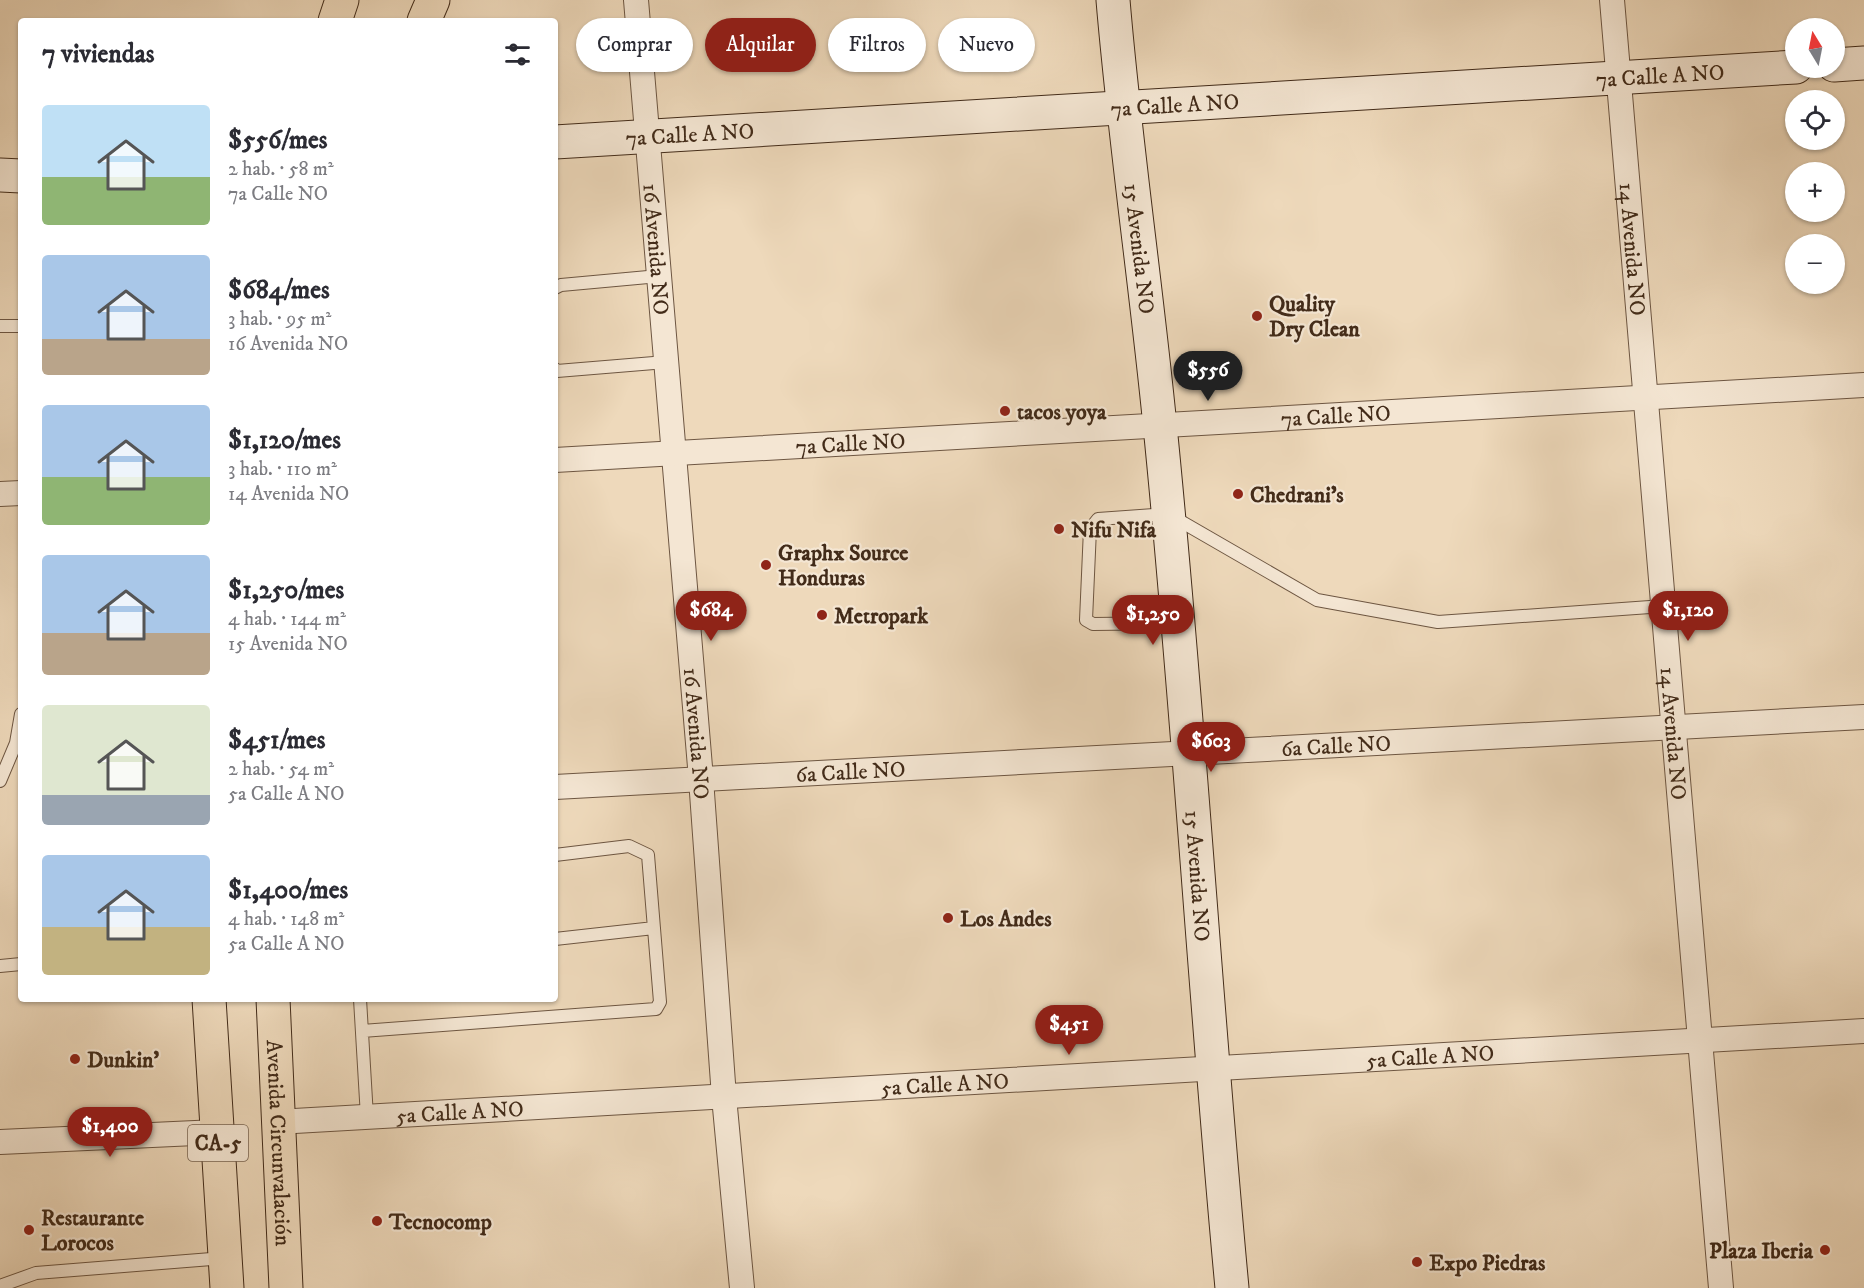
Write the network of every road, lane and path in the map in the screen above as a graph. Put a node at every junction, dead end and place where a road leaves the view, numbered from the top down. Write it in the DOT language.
graph roads {
  1 [pos="433,0"];
  2 [pos="636,0"];
  3 [pos="1113,0"];
  4 [pos="1612,0"];
  5 [pos="425,18"];
  6 [pos="1864,63"];
  7 [pos="1845,64"];
  8 [pos="1785,69"];
  9 [pos="1619,78"];
  10 [pos="1122,108"];
  11 [pos="647,136"];
  12 [pos="558,142"];
  13 [pos="659,276"];
  14 [pos="558,286"];
  15 [pos="0,326"];
  16 [pos="18,326"];
  17 [pos="666,362"];
  18 [pos="558,371"];
  19 [pos="1864,385"];
  20 [pos="1647,397"];
  21 [pos="1160,425"];
  22 [pos="674,453"];
  23 [pos="558,460"];
  24 [pos="18,493"];
  25 [pos="0,494"];
  26 [pos="1168,514"];
  27 [pos="1664,606"];
  28 [pos="1177,623"];
  29 [pos="1864,717"];
  30 [pos="1674,727"];
  31 [pos="18,731"];
  32 [pos="1188,753"];
  33 [pos="701,779"];
  34 [pos="0,781"];
  35 [pos="558,787"];
  36 [pos="558,855"];
  37 [pos="654,928"];
  38 [pos="558,939"];
  39 [pos="18,964"];
  40 [pos="0,966"];
  41 [pos="208,1002"];
  42 [pos="273,1002"];
  43 [pos="360,1002"];
  44 [pos="362,1031"];
  45 [pos="1864,1031"];
  46 [pos="1700,1041"];
  47 [pos="1211,1069"];
  48 [pos="724,1096"];
  49 [pos="367,1117"];
  50 [pos="277,1122"];
  51 [pos="217,1132"];
  52 [pos="0,1142"];
  53 [pos="226,1273"];
  54 [pos="0,1286"];
  55 [pos="286,1288"];
  56 [pos="742,1288"];
  57 [pos="1232,1288"];
  58 [pos="1721,1288"];
  1 -- 5 [label="highway"];
  2 -- 11 [label="street, 16 Avenida NO"];
  3 -- 10 [label="street, 15 Avenida NO"];
  4 -- 9 [label="street, 14 Avenida NO"];
  6 -- 7 [label="street"];
  8 -- 9 [label="street, 7a Calle A NO"];
  9 -- 10 [label="street, 7a Calle A NO"];
  9 -- 20 [label="street, 14 Avenida NO"];
  10 -- 11 [label="street, 7a Calle A NO"];
  10 -- 21 [label="street, 15 Avenida NO"];
  11 -- 12 [label="street, 7a Calle A NO"];
  11 -- 13 [label="street, 16 Avenida NO"];
  13 -- 14 [label="lane"];
  13 -- 17 [label="street, 16 Avenida NO"];
  15 -- 16 [label="lane"];
  17 -- 18 [label="lane"];
  17 -- 22 [label="street, 16 Avenida NO"];
  19 -- 20 [label="street, 7a Calle NO"];
  20 -- 21 [label="street, 7a Calle NO"];
  20 -- 27 [label="street, 14 Avenida NO"];
  21 -- 22 [label="street, 7a Calle NO"];
  21 -- 26 [label="street, 15 Avenida NO"];
  22 -- 23 [label="street, 7a Calle NO"];
  22 -- 33 [label="street, 16 Avenida NO"];
  24 -- 25 [label="street"];
  26 -- 27 [label="lane"];
  26 -- 28 [label="street, 15 Avenida NO"];
  26 -- 28 [label="lane"];
  27 -- 30 [label="street, 14 Avenida NO"];
  28 -- 32 [label="street, 15 Avenida NO"];
  29 -- 30 [label="street, 6a Calle NO"];
  30 -- 32 [label="street, 6a Calle NO"];
  30 -- 46 [label="street, 14 Avenida NO"];
  31 -- 34 [label="lane"];
  32 -- 33 [label="street, 6a Calle NO"];
  32 -- 47 [label="street, 15 Avenida NO"];
  33 -- 35 [label="street, 6a Calle NO"];
  33 -- 48 [label="street, 16 Avenida NO"];
  36 -- 37 [label="lane"];
  37 -- 38 [label="lane"];
  37 -- 44 [label="lane"];
  39 -- 40 [label="lane"];
  41 -- 51 [label="highway, CA-5"];
  42 -- 50 [label="highway, Avenida Circunvalación / CA-5"];
  43 -- 44 [label="lane"];
  44 -- 49 [label="lane"];
  45 -- 46 [label="street, 5a Calle A NO"];
  46 -- 47 [label="street, 5a Calle A NO"];
  46 -- 58 [label="street, 14 Avenida NO"];
  47 -- 48 [label="street, 5a Calle A NO"];
  47 -- 57 [label="street, 15 Avenida NO"];
  48 -- 49 [label="street, 5a Calle A NO"];
  48 -- 56 [label="street, 16 Avenida NO"];
  49 -- 50 [label="street, 5a Calle A NO"];
  50 -- 55 [label="highway, Avenida Circunvalación / CA-5"];
  51 -- 52 [label="street"];
  51 -- 53 [label="highway, CA-5"];
  53 -- 54 [label="lane"];
}
